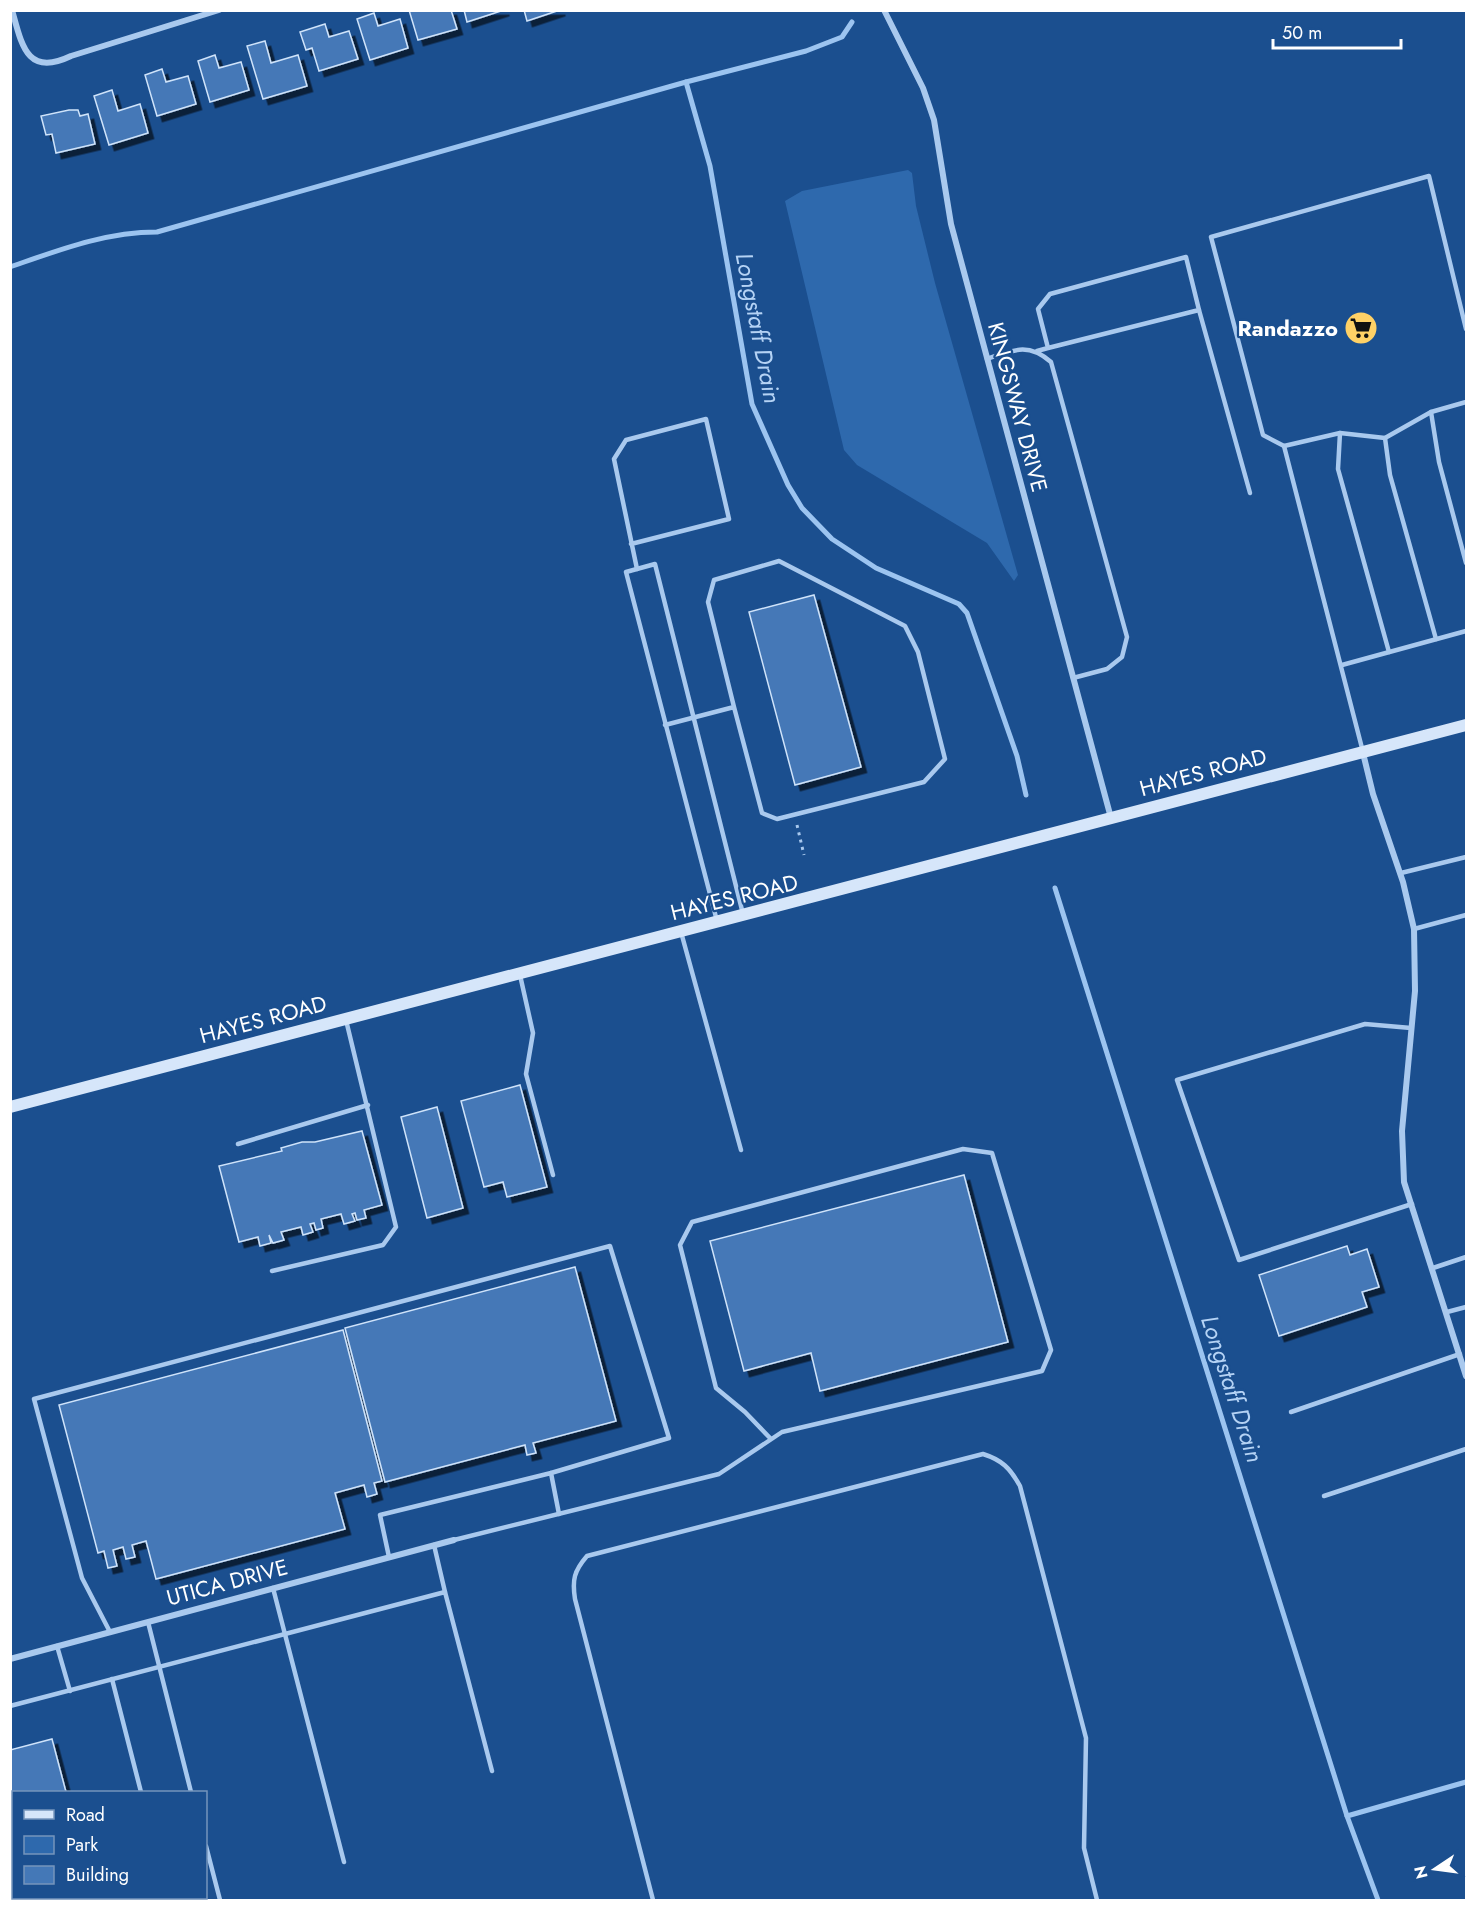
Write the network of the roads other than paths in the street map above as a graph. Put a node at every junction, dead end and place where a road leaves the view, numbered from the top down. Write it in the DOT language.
graph roads {
  1 [pos="12,10"];
  2 [pos="219,10"];
  3 [pos="884,10"];
  4 [pos="1199,310"];
  5 [pos="1467,329"];
  6 [pos="1048,348"];
  7 [pos="1037,351"];
  8 [pos="987,359"];
  9 [pos="1467,402"];
  10 [pos="1431,412"];
  11 [pos="1340,433"];
  12 [pos="1385,438"];
  13 [pos="1284,446"];
  14 [pos="1250,493"];
  15 [pos="631,544"];
  16 [pos="1467,563"];
  17 [pos="637,569"];
  18 [pos="1467,631"];
  19 [pos="1436,639"];
  20 [pos="1389,652"];
  21 [pos="1342,665"];
  22 [pos="1073,678"];
  23 [pos="734,706"];
  24 [pos="694,718"];
  25 [pos="1467,725"];
  26 [pos="665,726"];
  27 [pos="1363,752"];
  28 [pos="1111,818"];
  29 [pos="1467,856"];
  30 [pos="1401,873"];
  31 [pos="1467,915"];
  32 [pos="744,916"];
  33 [pos="718,922"];
  34 [pos="1414,929"];
  35 [pos="681,932"];
  36 [pos="520,975"];
  37 [pos="346,1019"];
  38 [pos="1411,1028"];
  39 [pos="368,1105"];
  40 [pos="10,1107"];
  41 [pos="238,1144"];
  42 [pos="741,1150"];
  43 [pos="553,1175"];
  44 [pos="1412,1204"];
  45 [pos="1467,1257"];
  46 [pos="1433,1268"];
  47 [pos="272,1271"];
  48 [pos="1467,1307"];
  49 [pos="1447,1312"];
  50 [pos="1460,1354"];
  51 [pos="1467,1376"];
  52 [pos="1291,1412"];
  53 [pos="771,1439"];
  54 [pos="1467,1449"];
  55 [pos="551,1473"];
  56 [pos="1324,1496"];
  57 [pos="559,1514"];
  58 [pos="454,1540"];
  59 [pos="434,1545"];
  60 [pos="389,1557"];
  61 [pos="273,1588"];
  62 [pos="445,1592"];
  63 [pos="147,1622"];
  64 [pos="110,1632"];
  65 [pos="284,1634"];
  66 [pos="57,1646"];
  67 [pos="10,1659"];
  68 [pos="159,1667"];
  69 [pos="112,1679"];
  70 [pos="70,1691"];
  71 [pos="10,1706"];
  72 [pos="492,1771"];
  73 [pos="141,1791"];
  74 [pos="191,1791"];
  75 [pos="207,1850"];
  76 [pos="344,1862"];
  77 [pos="220,1900"];
  78 [pos="652,1900"];
  79 [pos="1097,1900"];
  1 -- 2 [label="street"];
  3 -- 8 [label="street, KINGSWAY DRIVE"];
  4 -- 6 [label="lane"];
  4 -- 6 [label="lane"];
  4 -- 14 [label="lane"];
  5 -- 13 [label="lane"];
  6 -- 7 [label="lane"];
  7 -- 8 [label="lane"];
  7 -- 22 [label="lane"];
  8 -- 22 [label="street, KINGSWAY DRIVE"];
  9 -- 10 [label="lane"];
  10 -- 12 [label="lane"];
  10 -- 16 [label="lane"];
  11 -- 12 [label="lane"];
  11 -- 13 [label="lane"];
  11 -- 20 [label="lane"];
  12 -- 19 [label="lane"];
  13 -- 21 [label="lane"];
  15 -- 15 [label="lane"];
  15 -- 17 [label="lane"];
  17 -- 24 [label="lane"];
  17 -- 26 [label="lane"];
  18 -- 19 [label="lane"];
  19 -- 20 [label="lane"];
  20 -- 21 [label="lane"];
  21 -- 27 [label="lane"];
  22 -- 28 [label="street, KINGSWAY DRIVE"];
  23 -- 23 [label="lane"];
  23 -- 24 [label="lane"];
  24 -- 26 [label="lane"];
  24 -- 32 [label="lane"];
  25 -- 27 [label="main road, HAYES ROAD"];
  26 -- 33 [label="lane"];
  27 -- 28 [label="main road, HAYES ROAD"];
  27 -- 30 [label="street"];
  28 -- 32 [label="main road, HAYES ROAD"];
  29 -- 30 [label="lane"];
  30 -- 34 [label="street"];
  31 -- 34 [label="lane"];
  32 -- 33 [label="main road, HAYES ROAD"];
  33 -- 35 [label="main road, HAYES ROAD"];
  34 -- 38 [label="street"];
  35 -- 36 [label="main road, HAYES ROAD"];
  35 -- 42 [label="lane"];
  36 -- 37 [label="main road, HAYES ROAD"];
  36 -- 43 [label="lane"];
  37 -- 39 [label="lane"];
  37 -- 40 [label="main road, HAYES ROAD"];
  38 -- 44 [label="street"];
  38 -- 44 [label="lane"];
  39 -- 41 [label="lane"];
  39 -- 47 [label="lane"];
  44 -- 46 [label="street"];
  45 -- 46 [label="lane"];
  46 -- 49 [label="street"];
  48 -- 49 [label="lane"];
  49 -- 50 [label="street"];
  50 -- 51 [label="street"];
  50 -- 52 [label="lane"];
  53 -- 53 [label="lane"];
  53 -- 57 [label="lane"];
  54 -- 56 [label="lane"];
  55 -- 57 [label="lane"];
  55 -- 60 [label="lane"];
  55 -- 64 [label="lane"];
  57 -- 58 [label="lane"];
  58 -- 59 [label="street, UTICA DRIVE"];
  59 -- 60 [label="street, UTICA DRIVE"];
  59 -- 62 [label="lane"];
  60 -- 61 [label="street, UTICA DRIVE"];
  61 -- 63 [label="street, UTICA DRIVE"];
  61 -- 65 [label="lane"];
  62 -- 65 [label="lane"];
  62 -- 72 [label="lane"];
  63 -- 64 [label="street, UTICA DRIVE"];
  63 -- 68 [label="lane"];
  64 -- 66 [label="street, UTICA DRIVE"];
  65 -- 68 [label="lane"];
  65 -- 76 [label="lane"];
  66 -- 67 [label="street, UTICA DRIVE"];
  66 -- 70 [label="lane"];
  68 -- 69 [label="lane"];
  68 -- 74 [label="lane"];
  69 -- 70 [label="lane"];
  69 -- 73 [label="lane"];
  70 -- 71 [label="lane"];
  75 -- 77 [label="lane"];
  78 -- 79 [label="lane"];
}
